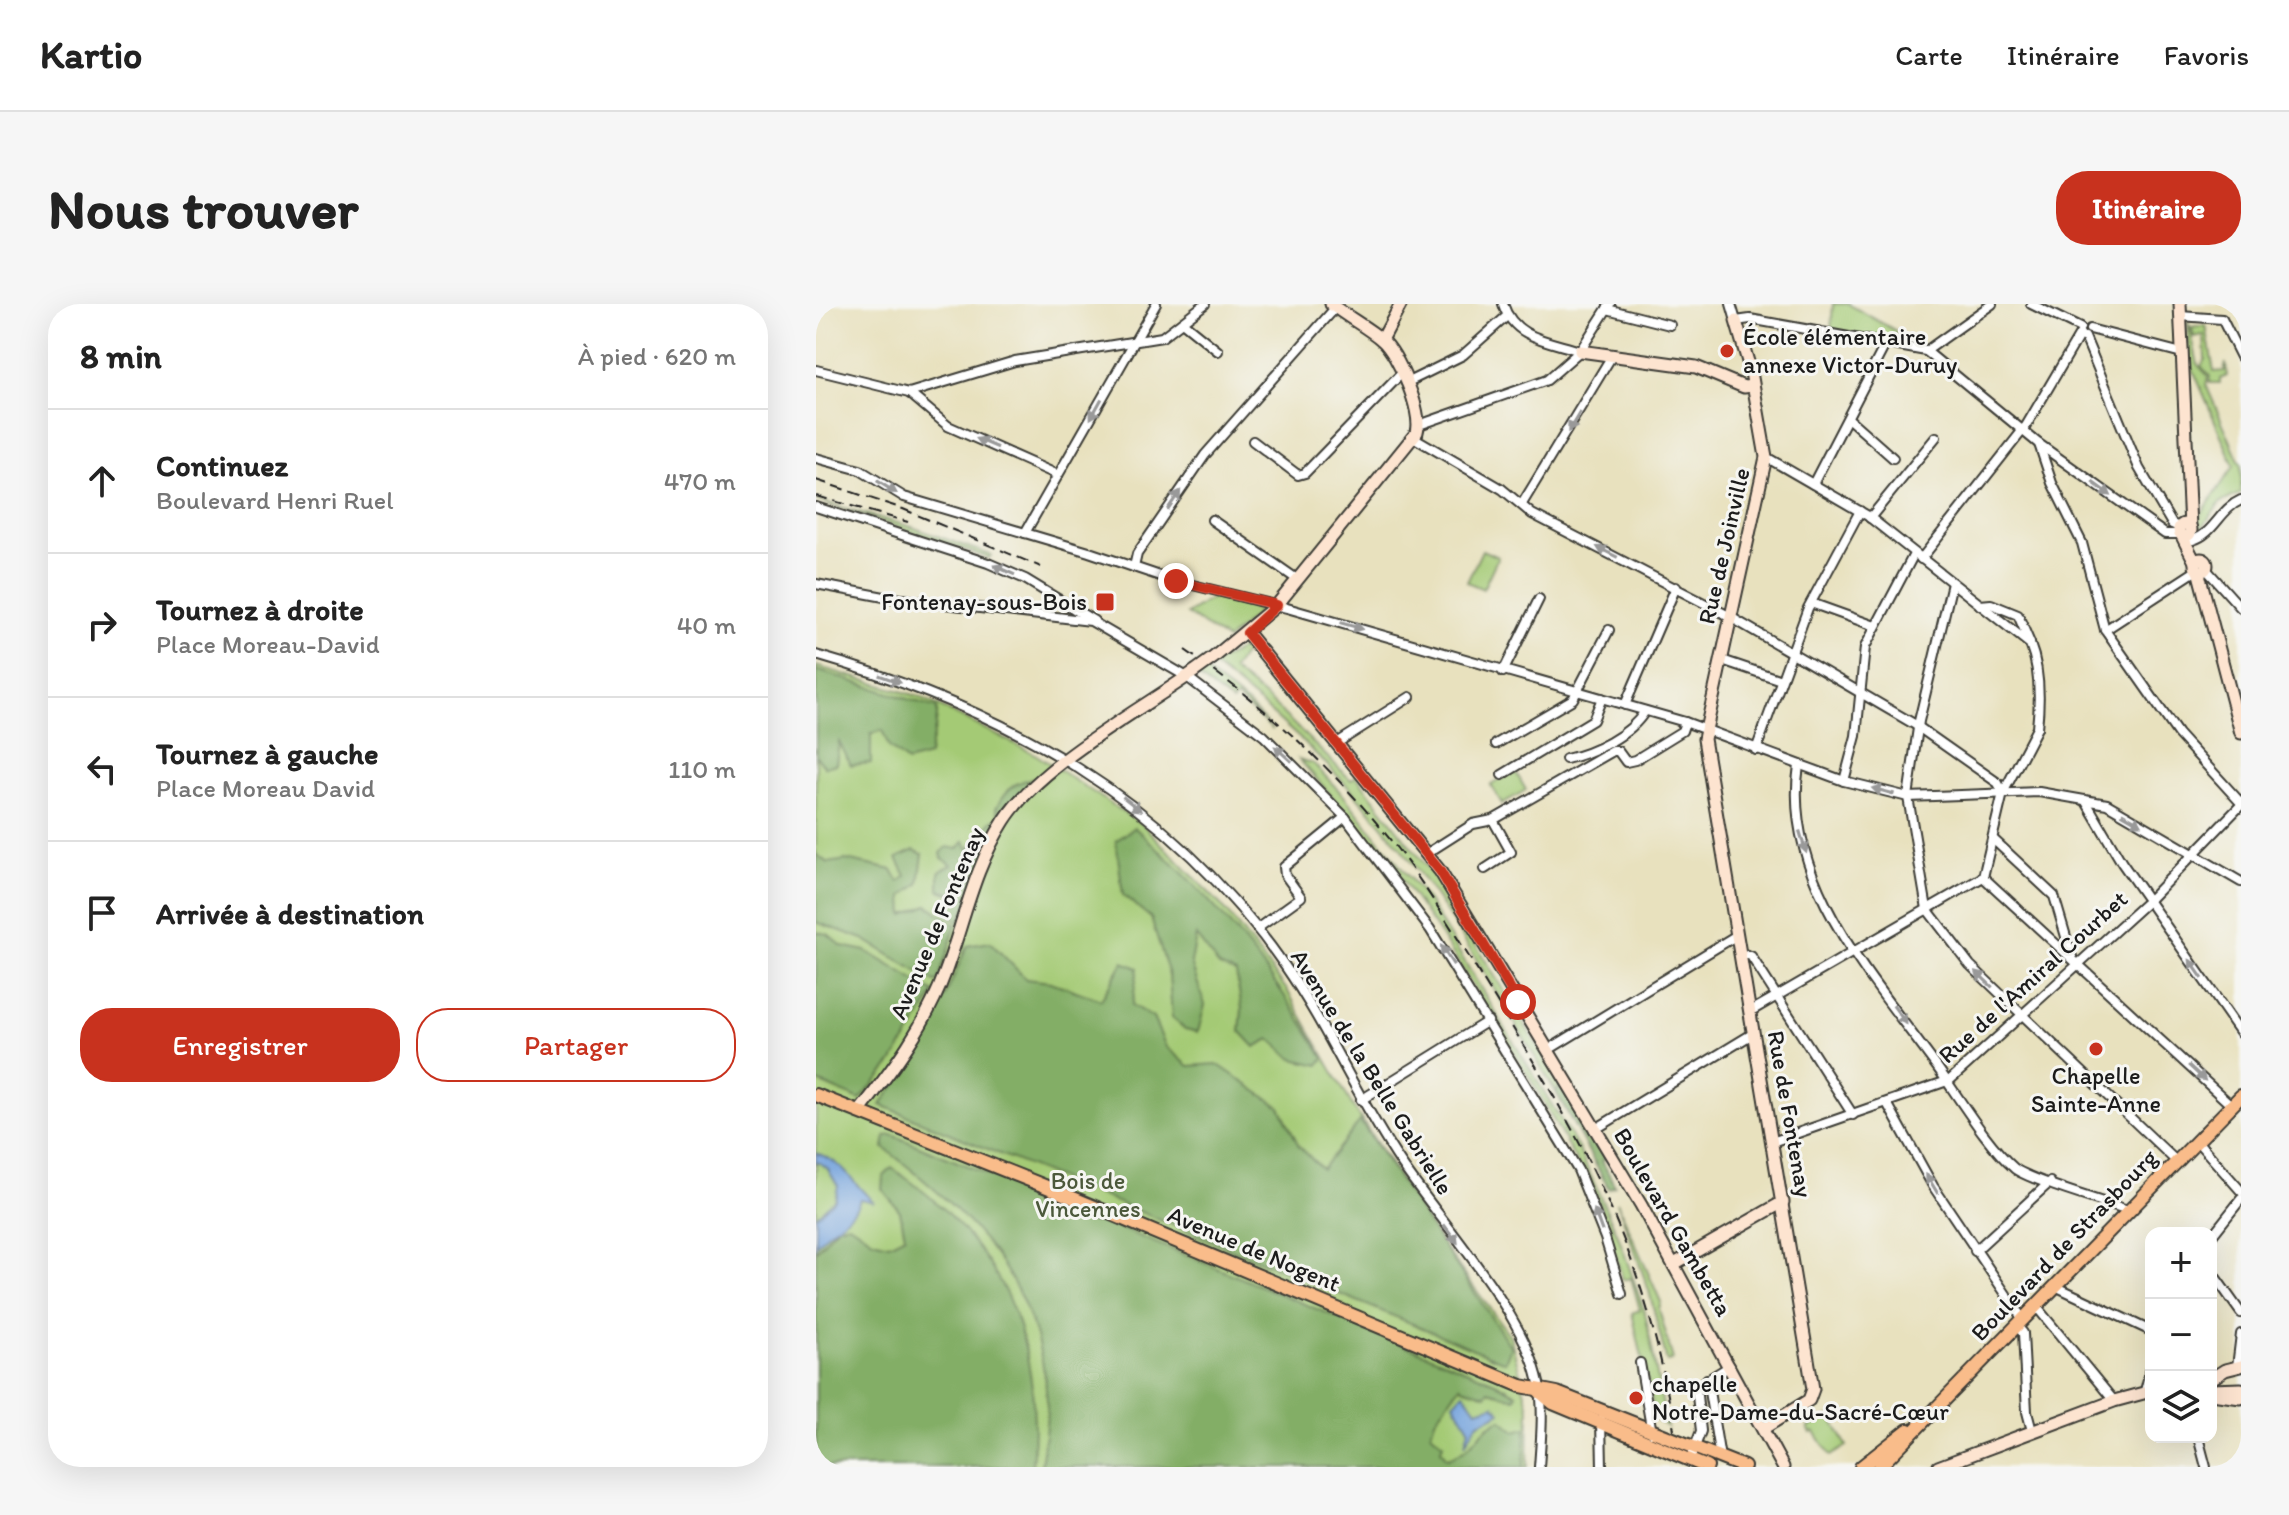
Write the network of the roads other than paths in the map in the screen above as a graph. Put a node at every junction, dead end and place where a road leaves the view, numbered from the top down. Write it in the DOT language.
graph roads {
  1 [pos="1156,304"];
  2 [pos="1205,304"];
  3 [pos="1401,304"];
  4 [pos="1503,304"];
  5 [pos="1731,304"];
  6 [pos="1992,304"];
  7 [pos="2031,304"];
  8 [pos="1334,306"];
  9 [pos="1609,306"];
  10 [pos="2180,310"];
  11 [pos="1507,316"];
  12 [pos="1736,321"];
  13 [pos="1182,322"];
  14 [pos="1670,325"];
  15 [pos="2084,332"];
  16 [pos="1382,340"];
  17 [pos="1135,342"];
  18 [pos="1885,345"];
  19 [pos="1218,351"];
  20 [pos="1580,351"];
  21 [pos="1926,351"];
  22 [pos="2182,353"];
  23 [pos="1613,354"];
  24 [pos="2241,357"];
  25 [pos="816,370"];
  26 [pos="1404,378"];
  27 [pos="1753,386"];
  28 [pos="909,393"];
  29 [pos="1849,419"];
  30 [pos="1419,425"];
  31 [pos="2023,430"];
  32 [pos="1413,437"];
  33 [pos="1936,437"];
  34 [pos="1253,441"];
  35 [pos="2039,444"];
  36 [pos="1766,457"];
  37 [pos="816,458"];
  38 [pos="1893,458"];
  39 [pos="1058,475"];
  40 [pos="1813,484"];
  41 [pos="2241,500"];
  42 [pos="1522,504"];
  43 [pos="816,507"];
  44 [pos="1860,511"];
  45 [pos="1870,518"];
  46 [pos="1212,520"];
  47 [pos="2185,532"];
  48 [pos="1025,533"];
  49 [pos="1918,556"];
  50 [pos="1134,567"];
  51 [pos="2201,567"];
  52 [pos="1298,580"];
  53 [pos="1952,583"];
  54 [pos="816,584"];
  55 [pos="2221,585"];
  56 [pos="1676,587"];
  57 [pos="2204,594"];
  58 [pos="1539,599"];
  59 [pos="1811,603"];
  60 [pos="1277,605"];
  61 [pos="1980,605"];
  62 [pos="1073,606"];
  63 [pos="2241,608"];
  64 [pos="1069,616"];
  65 [pos="1731,617"];
  66 [pos="1095,623"];
  67 [pos="1875,626"];
  68 [pos="1609,630"];
  69 [pos="2105,630"];
  70 [pos="1247,633"];
  71 [pos="2030,644"];
  72 [pos="1791,652"];
  73 [pos="816,655"];
  74 [pos="1722,660"];
  75 [pos="1503,672"];
  76 [pos="1191,674"];
  77 [pos="1781,680"];
  78 [pos="1579,691"];
  79 [pos="1861,693"];
  80 [pos="1410,697"];
  81 [pos="1602,698"];
  82 [pos="1625,705"];
  83 [pos="1645,711"];
  84 [pos="1685,722"];
  85 [pos="1919,727"];
  86 [pos="1705,730"];
  87 [pos="2241,733"];
  88 [pos="1337,743"];
  89 [pos="1496,744"];
  90 [pos="1756,750"];
  91 [pos="1566,759"];
  92 [pos="1068,760"];
  93 [pos="1799,765"];
  94 [pos="1502,775"];
  95 [pos="1844,781"];
  96 [pos="1711,782"];
  97 [pos="2003,793"];
  98 [pos="1908,797"];
  99 [pos="2085,800"];
  100 [pos="2241,804"];
  101 [pos="1345,817"];
  102 [pos="1493,820"];
  103 [pos="1993,839"];
  104 [pos="1426,854"];
  105 [pos="2195,855"];
  106 [pos="1485,869"];
  107 [pos="1983,877"];
  108 [pos="2241,882"];
  109 [pos="2148,901"];
  110 [pos="1927,909"];
  111 [pos="1258,928"];
  112 [pos="1737,935"];
  113 [pos="1854,952"];
  114 [pos="1740,953"];
  115 [pos="2075,961"];
  116 [pos="1778,998"];
  117 [pos="1751,1011"];
  118 [pos="2022,1015"];
  119 [pos="1488,1021"];
  120 [pos="1754,1033"];
  121 [pos="2241,1033"];
  122 [pos="1548,1050"];
  123 [pos="1946,1081"];
  124 [pos="816,1095"];
  125 [pos="2238,1097"];
  126 [pos="1361,1100"];
  127 [pos="1887,1103"];
  128 [pos="859,1112"];
  129 [pos="1853,1115"];
  130 [pos="1594,1130"];
  131 [pos="2196,1140"];
  132 [pos="1772,1142"];
  133 [pos="2176,1161"];
  134 [pos="2050,1182"];
  135 [pos="2241,1191"];
  136 [pos="2241,1199"];
  137 [pos="1783,1202"];
  138 [pos="2128,1210"];
  139 [pos="2217,1229"];
  140 [pos="1975,1251"];
  141 [pos="1674,1264"];
  142 [pos="2217,1279"];
  143 [pos="2055,1286"];
  144 [pos="1622,1294"];
  145 [pos="2035,1305"];
  146 [pos="2241,1313"];
  147 [pos="2019,1322"];
  148 [pos="2145,1328"];
  149 [pos="2241,1334"];
  150 [pos="1640,1363"];
  151 [pos="1730,1366"];
  152 [pos="2239,1366"];
  153 [pos="2217,1375"];
  154 [pos="1707,1379"];
  155 [pos="2241,1389"];
  156 [pos="2217,1391"];
  157 [pos="1540,1392"];
  158 [pos="2145,1392"];
  159 [pos="2217,1393"];
  160 [pos="2241,1398"];
  161 [pos="2114,1401"];
  162 [pos="1601,1417"];
  163 [pos="1764,1428"];
  164 [pos="1651,1431"];
  165 [pos="2032,1431"];
  166 [pos="2200,1443"];
  167 [pos="1654,1446"];
  168 [pos="1692,1454"];
  169 [pos="1720,1458"];
  170 [pos="1869,1466"];
  171 [pos="1539,1467"];
  172 [pos="1602,1467"];
  173 [pos="1707,1467"];
  174 [pos="1744,1467"];
  175 [pos="1783,1467"];
  176 [pos="1852,1467"];
  177 [pos="1938,1467"];
  178 [pos="2206,1467"];
  1 -- 17 [label="street"];
  2 -- 13 [label="street"];
  3 -- 16 [label="street"];
  4 -- 11 [label="street"];
  5 -- 12 [label="street"];
  6 -- 21 [label="street"];
  7 -- 15 [label="street"];
  8 -- 16 [label="street"];
  50 -- 8 [label="street, one-way"];
  9 -- 14 [label="street"];
  9 -- 20 [label="street"];
  10 -- 22 [label="street"];
  10 -- 24 [label="street"];
  11 -- 20 [label="street"];
  11 -- 26 [label="street"];
  12 -- 18 [label="street"];
  12 -- 27 [label="street, Rue de Joinville"];
  13 -- 17 [label="street"];
  13 -- 19 [label="street"];
  15 -- 22 [label="street"];
  15 -- 31 [label="street"];
  15 -- 47 [label="street"];
  16 -- 26 [label="street"];
  17 -- 28 [label="street"];
  17 -- 39 [label="street, one-way"];
  18 -- 21 [label="street"];
  18 -- 29 [label="street"];
  20 -- 23 [label="street"];
  20 -- 30 [label="street"];
  21 -- 31 [label="street"];
  22 -- 47 [label="street"];
  23 -- 27 [label="street"];
  23 -- 42 [label="street, one-way"];
  25 -- 28 [label="street"];
  26 -- 30 [label="street"];
  26 -- 34 [label="street"];
  27 -- 36 [label="street, Rue de Joinville"];
  39 -- 28 [label="street, one-way"];
  29 -- 38 [label="street"];
  29 -- 40 [label="street"];
  30 -- 32 [label="street, Avenue de Fontenay"];
  31 -- 35 [label="street"];
  31 -- 49 [label="street"];
  32 -- 42 [label="street"];
  32 -- 52 [label="street, Avenue de Fontenay"];
  33 -- 45 [label="street"];
  35 -- 47 [label="street, one-way"];
  35 -- 69 [label="street"];
  36 -- 40 [label="street"];
  36 -- 65 [label="street, Rue de Joinville"];
  37 -- 48 [label="street, one-way"];
  39 -- 48 [label="street"];
  40 -- 44 [label="street"];
  41 -- 47 [label="street"];
  56 -- 42 [label="street, one-way"];
  62 -- 43 [label="street, one-way"];
  44 -- 45 [label="street"];
  44 -- 59 [label="street"];
  45 -- 49 [label="street"];
  46 -- 52 [label="street"];
  47 -- 51 [label="street"];
  48 -- 50 [label="street"];
  49 -- 53 [label="street"];
  49 -- 67 [label="street"];
  50 -- 60 [label="street"];
  51 -- 55 [label="street"];
  51 -- 57 [label="street"];
  51 -- 69 [label="street"];
  52 -- 60 [label="street, Avenue de Fontenay"];
  53 -- 61 [label="street"];
  53 -- 85 [label="street"];
  54 -- 64 [label="street"];
  55 -- 57 [label="street"];
  55 -- 63 [label="street"];
  56 -- 65 [label="street"];
  56 -- 82 [label="street"];
  57 -- 87 [label="street"];
  58 -- 75 [label="street"];
  59 -- 67 [label="street"];
  59 -- 72 [label="street"];
  60 -- 70 [label="street, Avenue de Fontenay"];
  60 -- 75 [label="street, one-way"];
  61 -- 71 [label="street"];
  61 -- 71 [label="street"];
  62 -- 64 [label="street"];
  62 -- 66 [label="street"];
  64 -- 66 [label="street"];
  65 -- 72 [label="street"];
  65 -- 74 [label="street, Rue de Joinville"];
  66 -- 76 [label="street"];
  67 -- 79 [label="street"];
  68 -- 78 [label="street"];
  69 -- 100 [label="street"];
  70 -- 76 [label="street, Avenue de Fontenay, bridge"];
  70 -- 88 [label="street, Boulevard Gambetta"];
  71 -- 97 [label="street"];
  72 -- 77 [label="street"];
  72 -- 79 [label="street"];
  73 -- 92 [label="street, Avenue de la Belle Gabrielle, one-way"];
  74 -- 77 [label="street"];
  74 -- 86 [label="street, Rue de Joinville"];
  75 -- 78 [label="street"];
  76 -- 92 [label="street, Avenue de Fontenay"];
  101 -- 76 [label="street, one-way"];
  77 -- 90 [label="street"];
  78 -- 81 [label="street"];
  78 -- 89 [label="street"];
  79 -- 85 [label="street"];
  79 -- 95 [label="street"];
  80 -- 88 [label="street"];
  81 -- 82 [label="street"];
  81 -- 94 [label="street"];
  82 -- 83 [label="street"];
  83 -- 84 [label="street"];
  83 -- 91 [label="street"];
  84 -- 86 [label="street"];
  84 -- 102 [label="street"];
  85 -- 97 [label="street"];
  85 -- 98 [label="street"];
  86 -- 90 [label="street"];
  86 -- 96 [label="street, Rue de Joinville"];
  88 -- 104 [label="street, Boulevard Gambetta"];
  90 -- 93 [label="street"];
  92 -- 111 [label="street, Avenue de la Belle Gabrielle, one-way"];
  92 -- 128 [label="street, Avenue de Fontenay"];
  93 -- 95 [label="street"];
  93 -- 113 [label="street, one-way"];
  98 -- 95 [label="street, one-way"];
  96 -- 112 [label="street, Rue de Fontenay"];
  97 -- 98 [label="street"];
  97 -- 99 [label="street"];
  97 -- 103 [label="street"];
  98 -- 110 [label="street"];
  99 -- 105 [label="street, one-way"];
  99 -- 109 [label="street"];
  100 -- 105 [label="street, Rue de l'Amiral Courbet"];
  101 -- 111 [label="street"];
  119 -- 101 [label="street, one-way"];
  102 -- 104 [label="street"];
  102 -- 106 [label="street"];
  103 -- 107 [label="street"];
  103 -- 115 [label="street"];
  104 -- 122 [label="street, Boulevard Gambetta"];
  105 -- 108 [label="street"];
  105 -- 109 [label="street, Rue de l'Amiral Courbet"];
  107 -- 110 [label="street"];
  107 -- 115 [label="street"];
  109 -- 115 [label="street, Rue de l'Amiral Courbet"];
  121 -- 109 [label="street, one-way"];
  110 -- 113 [label="street"];
  118 -- 110 [label="street, one-way"];
  111 -- 126 [label="street, Avenue de la Belle Gabrielle"];
  112 -- 114 [label="street, Rue de Fontenay"];
  112 -- 122 [label="street"];
  113 -- 116 [label="street"];
  113 -- 123 [label="street, one-way"];
  114 -- 116 [label="street"];
  114 -- 117 [label="street, Rue de Fontenay"];
  115 -- 118 [label="street, Rue de l'Amiral Courbet"];
  115 -- 125 [label="street, one-way"];
  116 -- 117 [label="street"];
  116 -- 129 [label="street"];
  117 -- 120 [label="street, Rue de Fontenay"];
  118 -- 123 [label="street, Rue de l'Amiral Courbet"];
  118 -- 133 [label="street"];
  119 -- 126 [label="street"];
  144 -- 119 [label="street, one-way"];
  120 -- 130 [label="street"];
  120 -- 132 [label="street, Rue de Fontenay"];
  122 -- 130 [label="street, Boulevard Gambetta"];
  123 -- 127 [label="street, Rue de l'Amiral Courbet"];
  123 -- 134 [label="street"];
  124 -- 128 [label="main road, Avenue de Nogent"];
  125 -- 131 [label="main road, Boulevard de Strasbourg"];
  126 -- 157 [label="street, Avenue de la Belle Gabrielle, one-way"];
  127 -- 129 [label="street, Rue de l'Amiral Courbet"];
  140 -- 127 [label="street, one-way"];
  128 -- 157 [label="main road, Avenue de Nogent"];
  129 -- 132 [label="street, Rue de l'Amiral Courbet"];
  130 -- 141 [label="street, Boulevard Gambetta"];
  131 -- 133 [label="main road, Boulevard de Strasbourg"];
  131 -- 135 [label="street"];
  132 -- 137 [label="street, Rue de Fontenay"];
  133 -- 138 [label="main road, Boulevard de Strasbourg"];
  134 -- 138 [label="street"];
  134 -- 140 [label="street"];
  136 -- 139 [label="street"];
  137 -- 141 [label="street"];
  137 -- 163 [label="street, Rue de Fontenay"];
  138 -- 143 [label="main road, Boulevard de Strasbourg"];
  140 -- 147 [label="street"];
  141 -- 151 [label="street, Boulevard Gambetta"];
  142 -- 146 [label="street"];
  143 -- 145 [label="main road, Boulevard de Strasbourg"];
  143 -- 148 [label="street"];
  145 -- 147 [label="main road, Boulevard de Strasbourg"];
  145 -- 161 [label="street"];
  147 -- 165 [label="street"];
  147 -- 170 [label="main road, Boulevard de Strasbourg"];
  149 -- 152 [label="street"];
  150 -- 164 [label="street"];
  151 -- 154 [label="street"];
  151 -- 163 [label="street, Boulevard Gambetta"];
  152 -- 153 [label="street"];
  154 -- 168 [label="street"];
  154 -- 169 [label="street"];
  155 -- 156 [label="street"];
  157 -- 162 [label="main road, Avenue de Nogent"];
  157 -- 171 [label="street, Avenue de la Belle Gabrielle"];
  158 -- 161 [label="street"];
  159 -- 160 [label="street"];
  161 -- 165 [label="street"];
  162 -- 164 [label="main road"];
  162 -- 167 [label="main road"];
  162 -- 172 [label="street"];
  163 -- 175 [label="street, Boulevard Gambetta"];
  164 -- 167 [label="street"];
  164 -- 168 [label="main road"];
  165 -- 177 [label="street"];
  166 -- 178 [label="street"];
  167 -- 168 [label="main road"];
  168 -- 169 [label="main road"];
  168 -- 173 [label="main road"];
  169 -- 174 [label="main road"];
  170 -- 176 [label="main road"];
}
